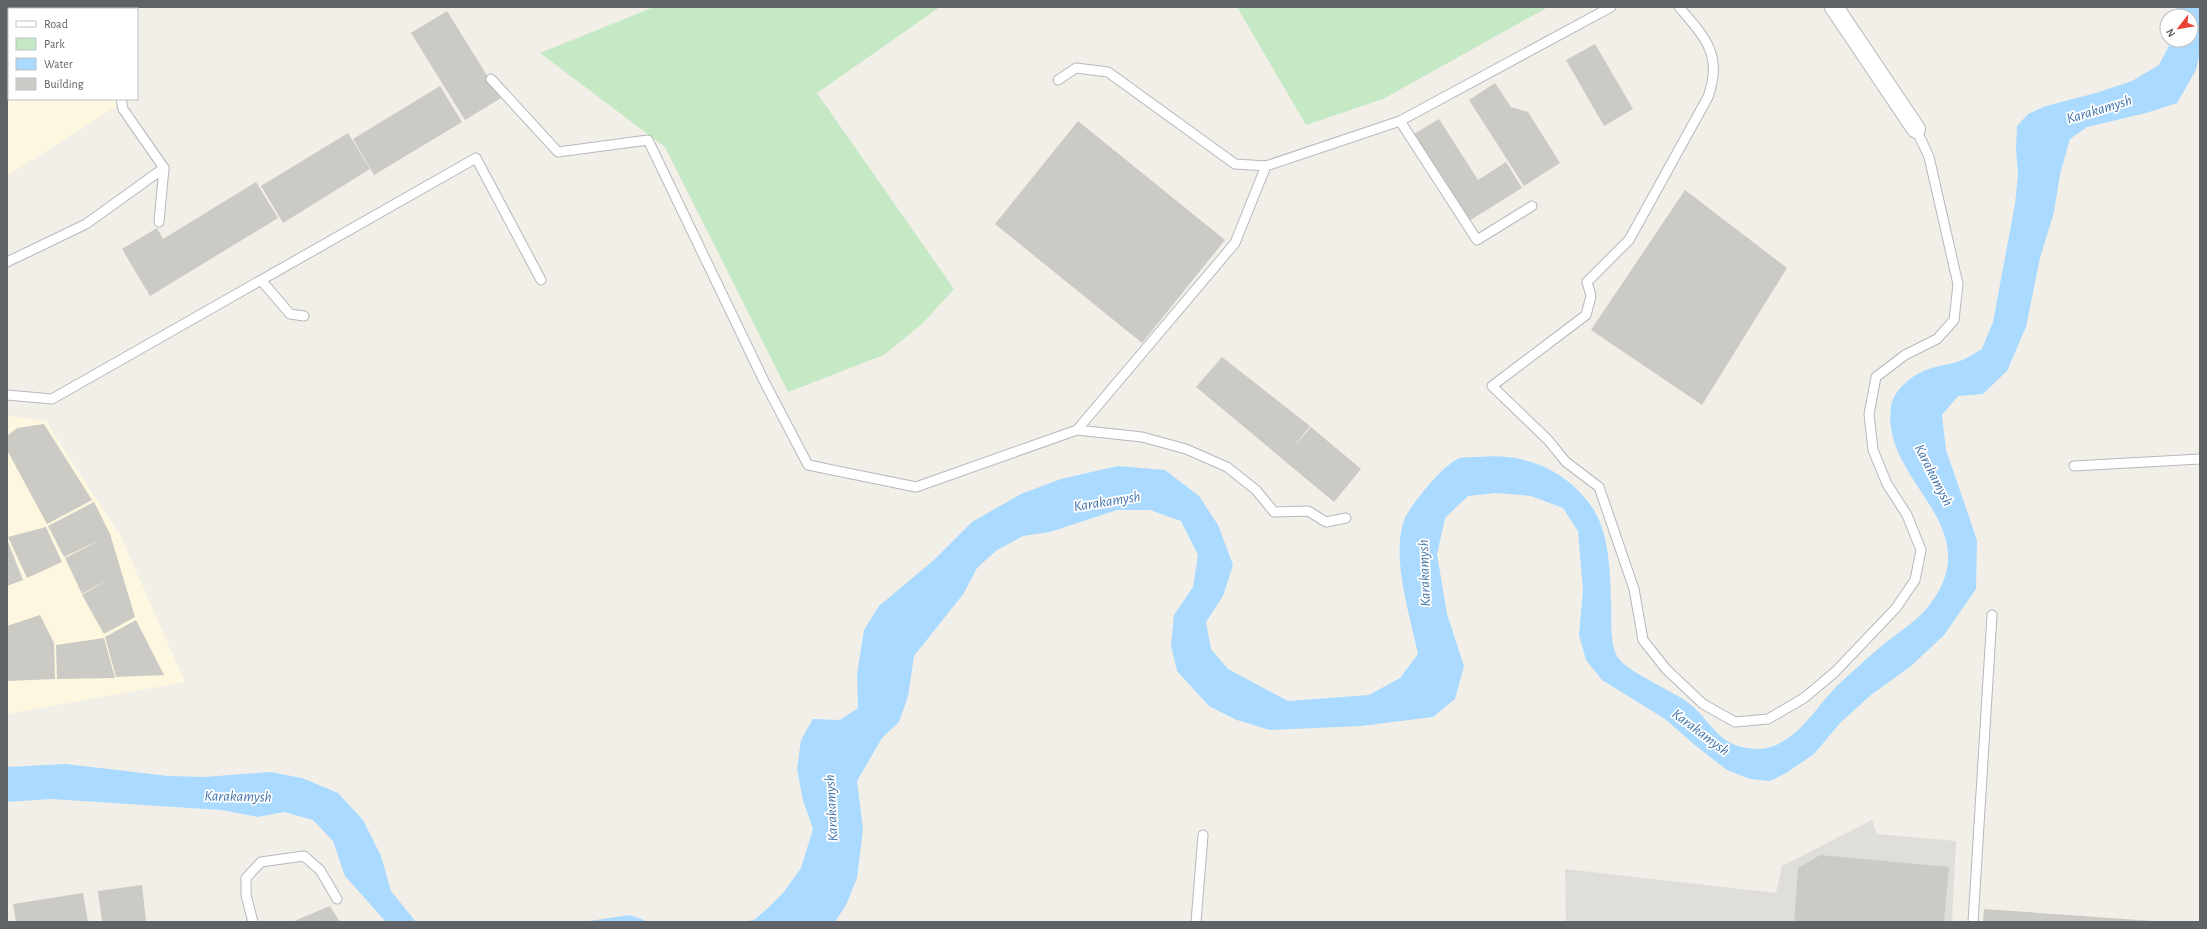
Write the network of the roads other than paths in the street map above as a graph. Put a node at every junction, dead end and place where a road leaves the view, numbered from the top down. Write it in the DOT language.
graph roads {
  1 [pos="1611,7"];
  2 [pos="1679,7"];
  3 [pos="1834,7"];
  4 [pos="491,79"];
  5 [pos="1058,80"];
  6 [pos="121,100"];
  7 [pos="1400,121"];
  8 [pos="1916,129"];
  9 [pos="1266,166"];
  10 [pos="164,168"];
  11 [pos="1532,206"];
  12 [pos="159,222"];
  13 [pos="7,262"];
  14 [pos="262,280"];
  15 [pos="541,280"];
  16 [pos="304,316"];
  17 [pos="7,395"];
  18 [pos="1077,430"];
  19 [pos="2200,458"];
  20 [pos="2074,466"];
  21 [pos="1346,518"];
  22 [pos="1992,615"];
  23 [pos="1203,835"];
  24 [pos="337,899"];
  25 [pos="253,922"];
  26 [pos="1196,922"];
  27 [pos="1973,922"];
  1 -- 7 [label="lane"];
  2 -- 8 [label="lane"];
  3 -- 8 [label="street"];
  4 -- 18 [label="lane"];
  5 -- 9 [label="lane"];
  6 -- 10 [label="lane"];
  7 -- 9 [label="lane"];
  7 -- 11 [label="lane"];
  9 -- 18 [label="lane"];
  10 -- 12 [label="lane"];
  10 -- 13 [label="lane"];
  14 -- 15 [label="lane"];
  14 -- 16 [label="lane"];
  14 -- 17 [label="lane"];
  18 -- 21 [label="lane"];
  19 -- 20 [label="lane"];
  22 -- 27 [label="lane"];
  23 -- 26 [label="lane"];
  24 -- 25 [label="lane"];
}
